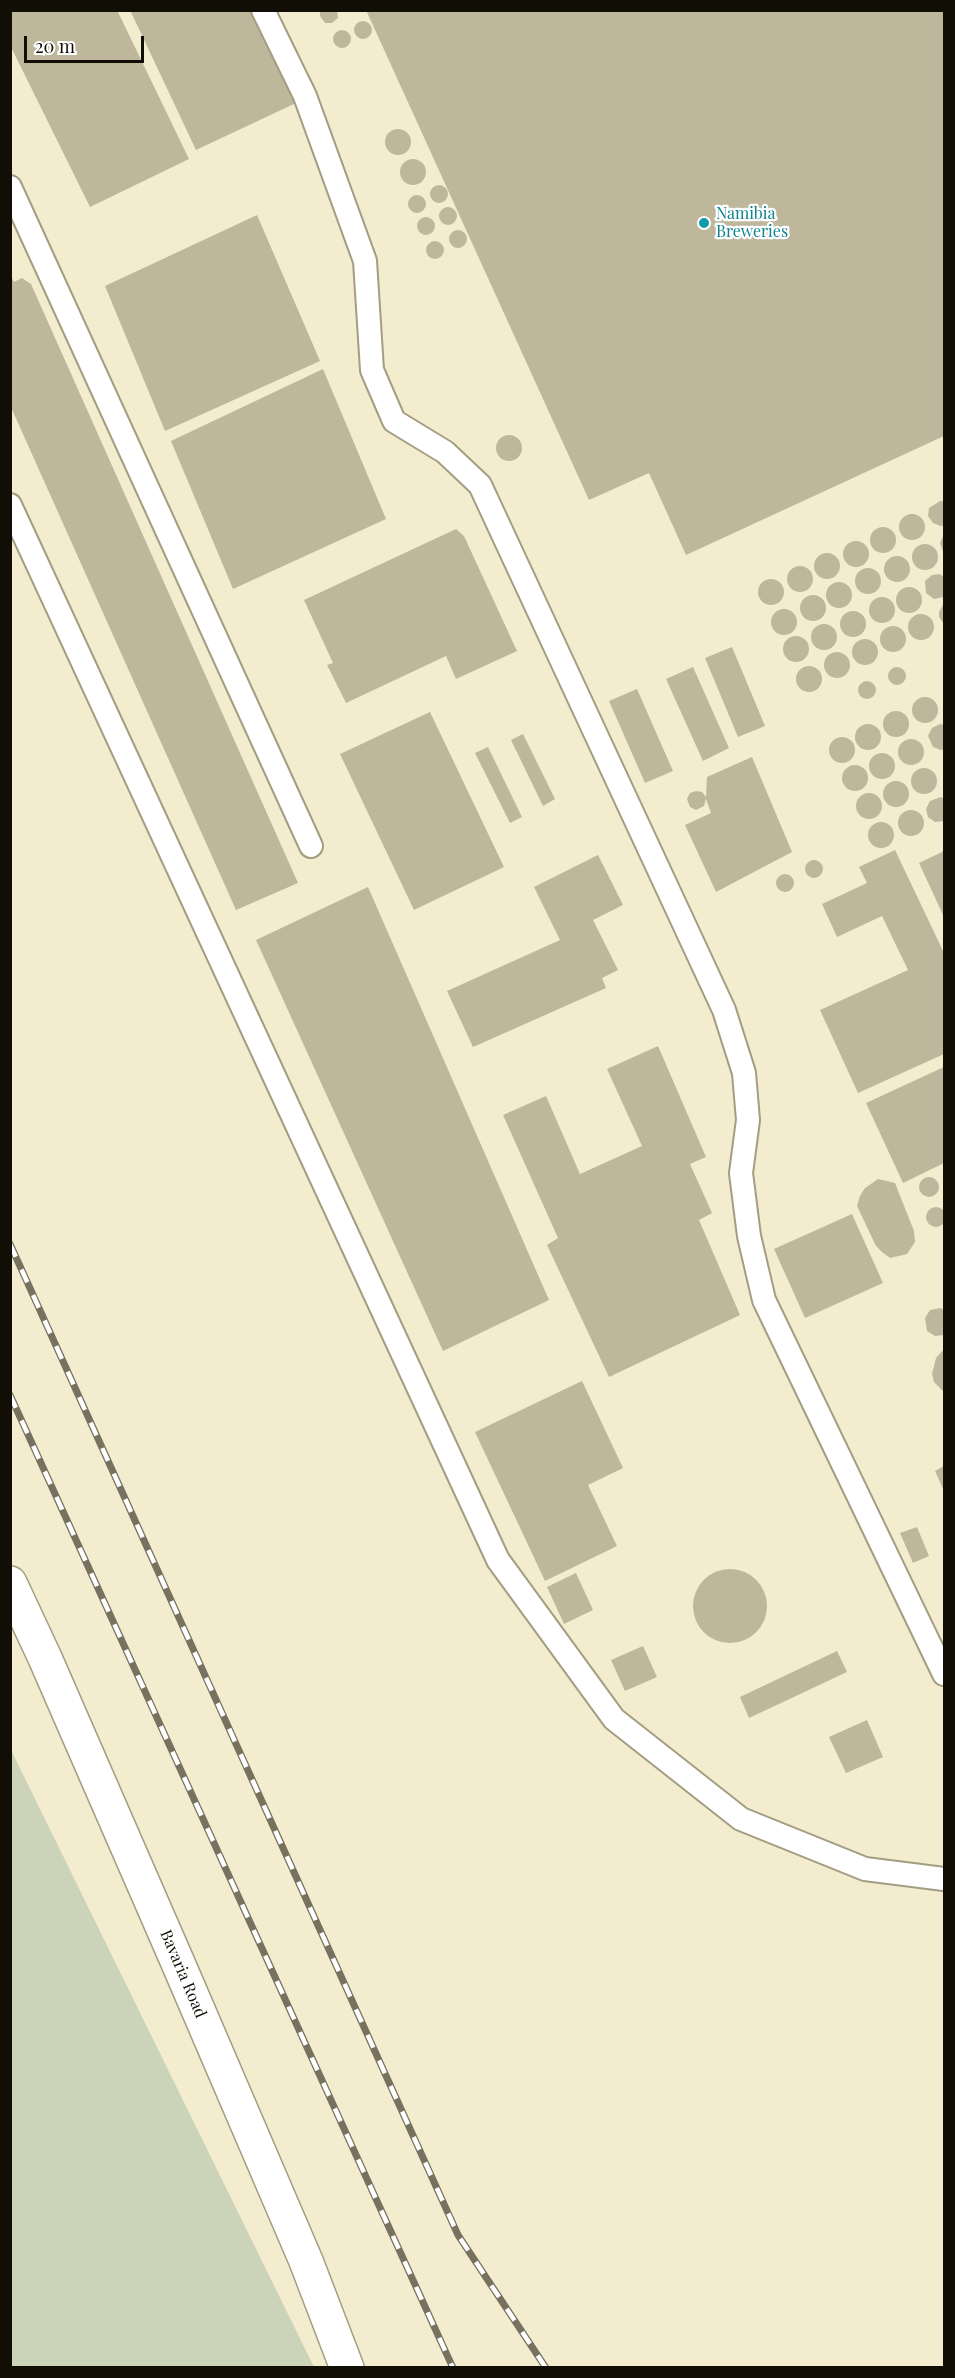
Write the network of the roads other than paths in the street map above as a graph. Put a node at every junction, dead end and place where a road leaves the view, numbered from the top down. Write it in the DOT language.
graph roads {
  1 [pos="263,10"];
  2 [pos="10,187"];
  3 [pos="10,506"];
  4 [pos="311,846"];
  5 [pos="10,1583"];
  6 [pos="945,1674"];
  7 [pos="945,1879"];
  8 [pos="347,2367"];
  1 -- 6 [label="lane"];
  2 -- 4 [label="lane"];
  3 -- 7 [label="lane"];
  5 -- 8 [label="street, Bavaria Road"];
}
